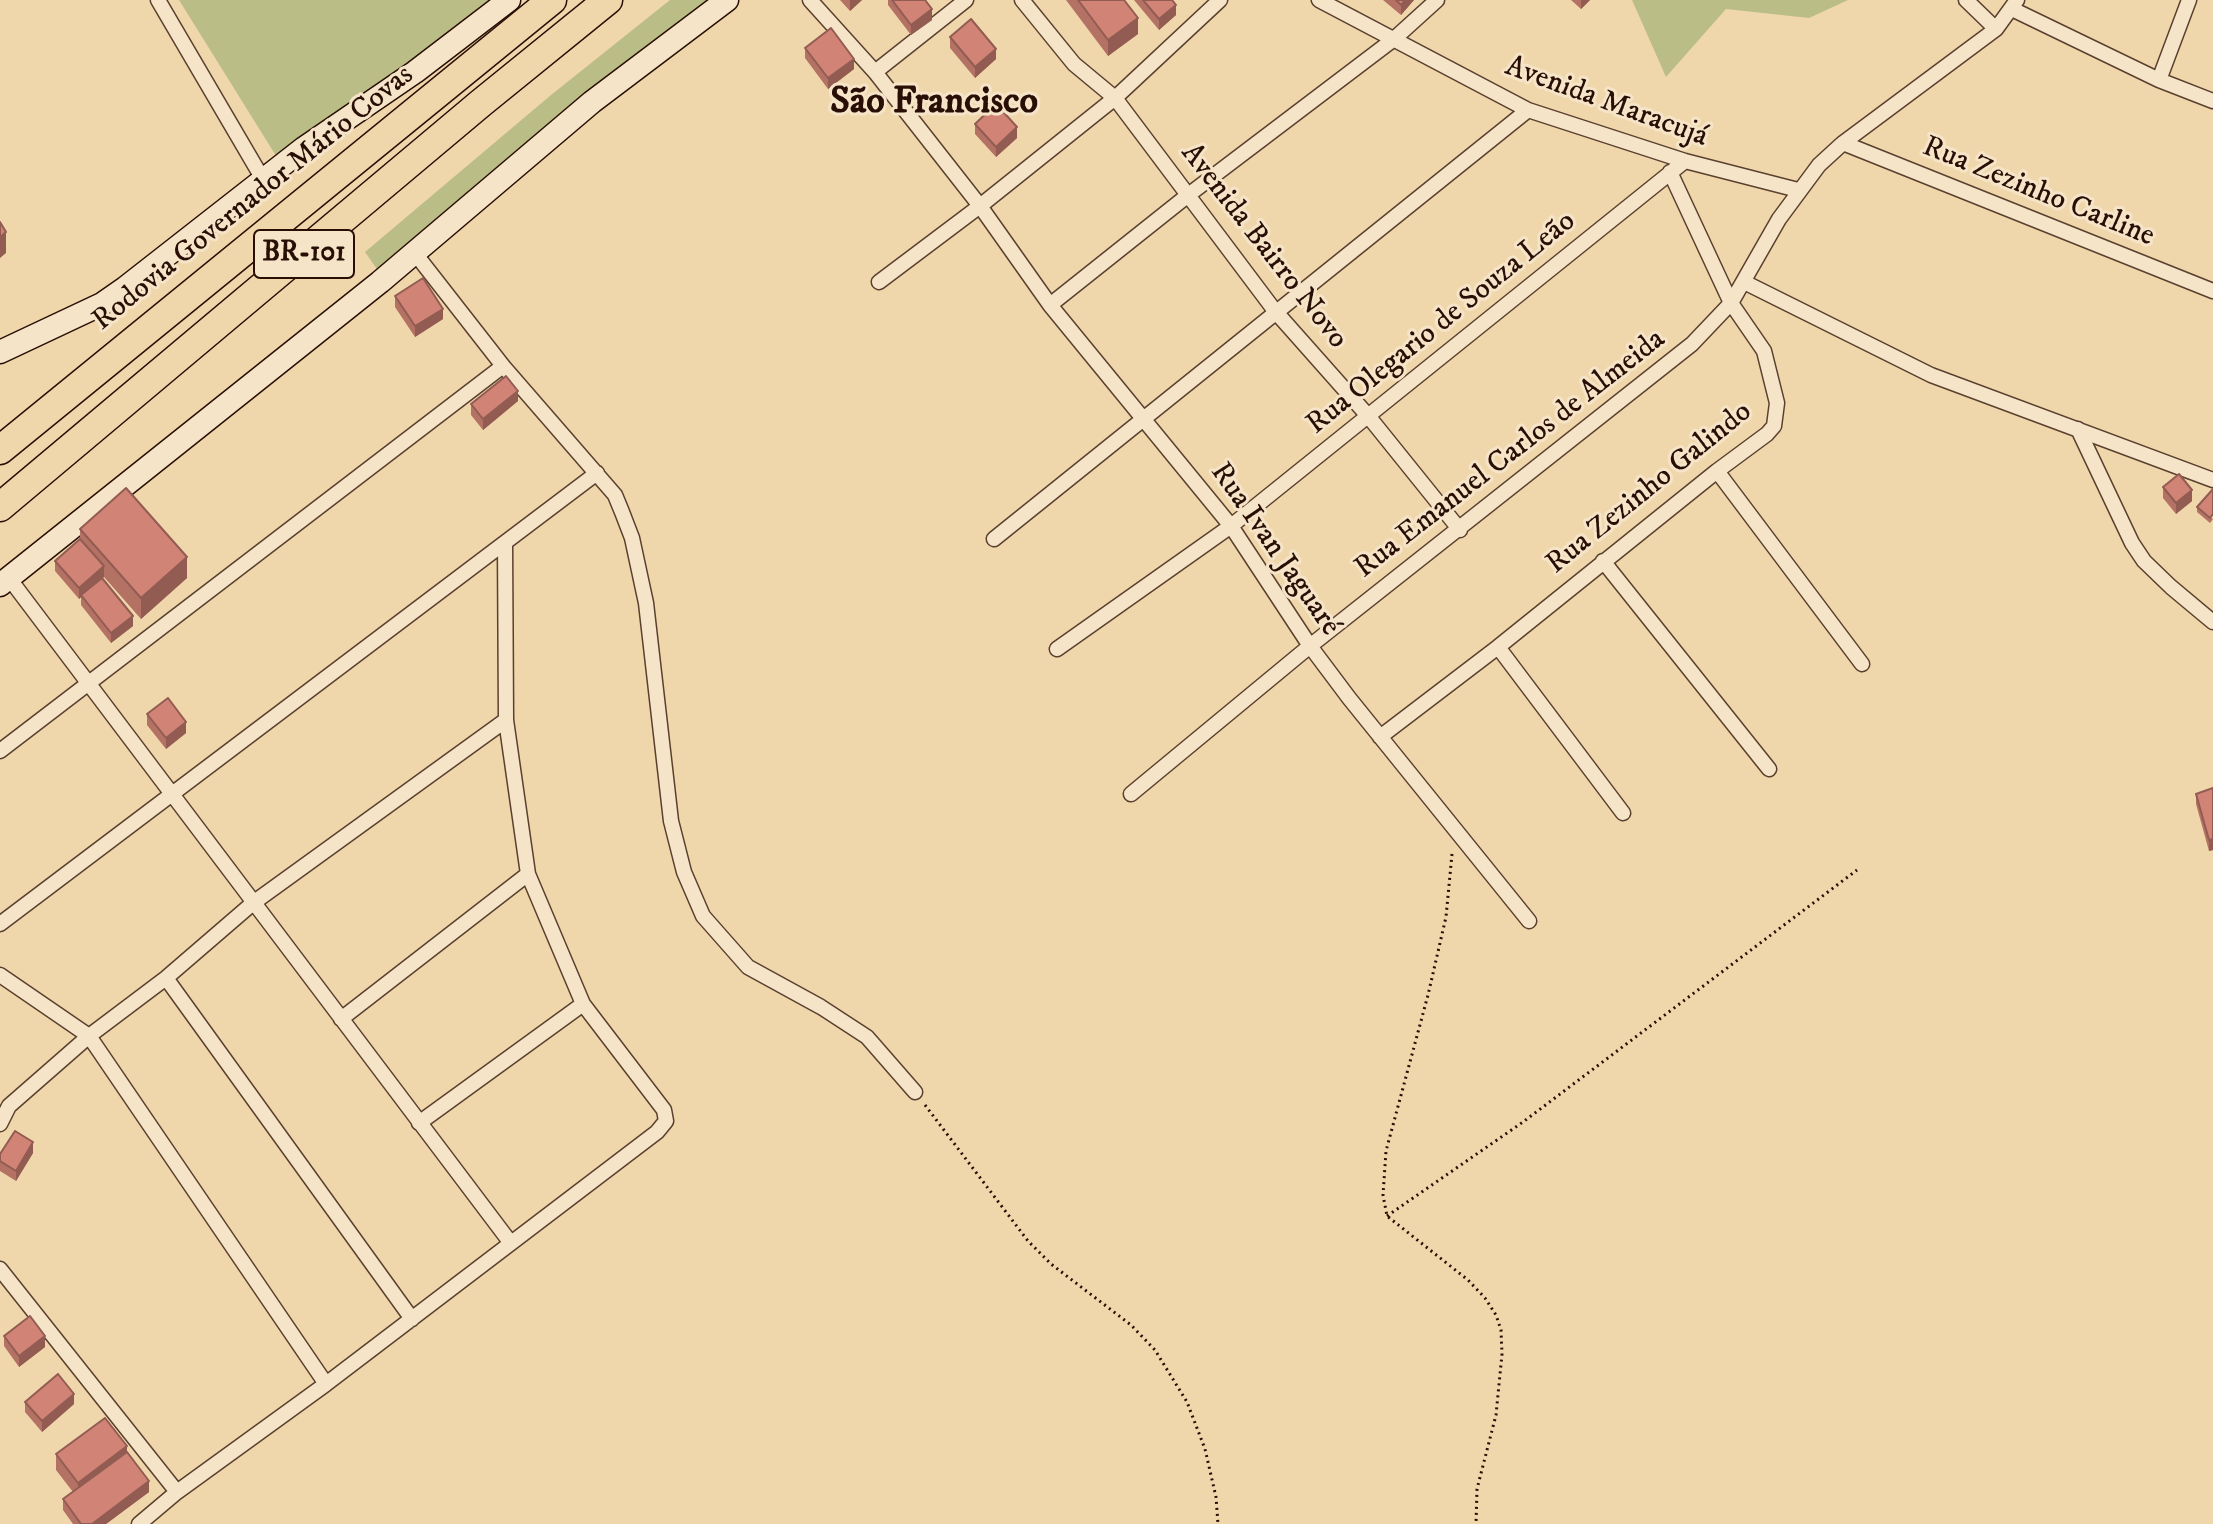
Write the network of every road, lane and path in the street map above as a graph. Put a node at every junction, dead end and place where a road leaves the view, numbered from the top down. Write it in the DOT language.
graph roads {
  1 [pos="158,0"];
  2 [pos="509,0"];
  3 [pos="552,0"];
  4 [pos="608,0"];
  5 [pos="727,0"];
  6 [pos="810,0"];
  7 [pos="966,0"];
  8 [pos="1022,0"];
  9 [pos="1220,0"];
  10 [pos="1319,0"];
  11 [pos="1437,0"];
  12 [pos="1966,0"];
  13 [pos="2189,0"];
  14 [pos="2015,4"];
  15 [pos="1996,29"];
  16 [pos="1394,39"];
  17 [pos="875,72"];
  18 [pos="2159,80"];
  19 [pos="1115,98"];
  20 [pos="2213,101"];
  21 [pos="1528,110"];
  22 [pos="1843,143"];
  23 [pos="1685,161"];
  24 [pos="1670,172"];
  25 [pos="264,181"];
  26 [pos="1798,190"];
  27 [pos="1187,196"];
  28 [pos="980,206"];
  29 [pos="414,252"];
  30 [pos="879,282"];
  31 [pos="1744,282"];
  32 [pos="2213,291"];
  33 [pos="1731,303"];
  34 [pos="1050,305"];
  35 [pos="1275,311"];
  36 [pos="0,352"];
  37 [pos="503,366"];
  38 [pos="1369,417"];
  39 [pos="1145,419"];
  40 [pos="2078,429"];
  41 [pos="0,450"];
  42 [pos="1717,471"];
  43 [pos="597,473"];
  44 [pos="2213,480"];
  45 [pos="0,507"];
  46 [pos="1231,526"];
  47 [pos="1460,530"];
  48 [pos="994,539"];
  49 [pos="505,543"];
  50 [pos="1603,561"];
  51 [pos="4,582"];
  52 [pos="2213,622"];
  53 [pos="1310,646"];
  54 [pos="1498,647"];
  55 [pos="1057,649"];
  56 [pos="1862,664"];
  57 [pos="88,683"];
  58 [pos="506,720"];
  59 [pos="1380,737"];
  60 [pos="0,751"];
  61 [pos="1769,769"];
  62 [pos="1131,794"];
  63 [pos="172,795"];
  64 [pos="1623,813"];
  65 [pos="1442,814"];
  66 [pos="1857,870"];
  67 [pos="528,874"];
  68 [pos="253,903"];
  69 [pos="1529,921"];
  70 [pos="0,924"];
  71 [pos="0,975"];
  72 [pos="166,978"];
  73 [pos="583,1004"];
  74 [pos="341,1019"];
  75 [pos="89,1036"];
  76 [pos="915,1092"];
  77 [pos="4,1104"];
  78 [pos="419,1123"];
  79 [pos="0,1124"];
  80 [pos="1387,1216"];
  81 [pos="510,1242"];
  82 [pos="0,1269"];
  83 [pos="412,1319"];
  84 [pos="326,1384"];
  85 [pos="177,1492"];
  86 [pos="139,1524"];
  87 [pos="1218,1524"];
  88 [pos="1476,1524"];
  1 -- 25 [label="street"];
  2 -- 25 [label="street"];
  3 -- 41 [label="highway, Rodovia Governador Mário Covas / BR-101"];
  4 -- 45 [label="highway, BR-101"];
  5 -- 29 [label="street"];
  6 -- 17 [label="street, Rua Ivan Jaguaré"];
  7 -- 17 [label="street"];
  8 -- 19 [label="street, Avenida Bairro Novo"];
  9 -- 19 [label="street"];
  10 -- 16 [label="street, Avenida Maracujá"];
  11 -- 16 [label="street"];
  12 -- 15 [label="street"];
  13 -- 18 [label="street"];
  14 -- 15 [label="street, Rua Emanuel Carlos de Almeida"];
  14 -- 18 [label="street"];
  15 -- 22 [label="street, Rua Emanuel Carlos de Almeida"];
  16 -- 21 [label="street, Avenida Maracujá"];
  16 -- 27 [label="street"];
  17 -- 28 [label="street, Rua Ivan Jaguaré"];
  18 -- 20 [label="street"];
  19 -- 27 [label="street, Avenida Bairro Novo"];
  19 -- 28 [label="street"];
  21 -- 23 [label="street, Avenida Maracujá"];
  21 -- 35 [label="street"];
  22 -- 26 [label="street, Rua Emanuel Carlos de Almeida"];
  22 -- 32 [label="street, Rua Zezinho Carline"];
  23 -- 24 [label="street, Rua Olegario de Souza Leão"];
  23 -- 26 [label="street, Avenida Maracujá"];
  24 -- 33 [label="street, Rua Zezinho Galindo"];
  24 -- 38 [label="street, Rua Olegario de Souza Leão"];
  25 -- 36 [label="street"];
  26 -- 31 [label="street, Rua Emanuel Carlos de Almeida"];
  27 -- 34 [label="street"];
  27 -- 35 [label="street, Avenida Bairro Novo"];
  28 -- 30 [label="street"];
  28 -- 34 [label="street, Rua Ivan Jaguaré"];
  29 -- 37 [label="street"];
  29 -- 51 [label="street"];
  31 -- 33 [label="street, Rua Emanuel Carlos de Almeida"];
  31 -- 40 [label="street"];
  33 -- 42 [label="street, Rua Zezinho Galindo"];
  33 -- 47 [label="street, Rua Emanuel Carlos de Almeida"];
  34 -- 39 [label="street, Rua Ivan Jaguaré"];
  35 -- 38 [label="street, Avenida Bairro Novo"];
  35 -- 39 [label="street"];
  37 -- 43 [label="street"];
  37 -- 57 [label="street"];
  38 -- 46 [label="street, Rua Olegario de Souza Leão"];
  38 -- 47 [label="street, Avenida Bairro Novo"];
  39 -- 46 [label="street, Rua Ivan Jaguaré"];
  39 -- 48 [label="street"];
  40 -- 44 [label="street"];
  40 -- 52 [label="street"];
  42 -- 50 [label="street, Rua Zezinho Galindo"];
  42 -- 56 [label="street"];
  43 -- 49 [label="street"];
  43 -- 76 [label="street"];
  46 -- 53 [label="street, Rua Ivan Jaguaré"];
  46 -- 55 [label="street, Rua Olegario de Souza Leão"];
  47 -- 53 [label="street, Rua Emanuel Carlos de Almeida"];
  49 -- 58 [label="street"];
  49 -- 63 [label="street"];
  50 -- 54 [label="street, Rua Zezinho Galindo"];
  50 -- 61 [label="street"];
  51 -- 57 [label="street"];
  53 -- 59 [label="street, Rua Ivan Jaguaré"];
  53 -- 62 [label="street, Rua Emanuel Carlos de Almeida"];
  54 -- 59 [label="street, Rua Zezinho Galindo"];
  54 -- 64 [label="street"];
  57 -- 60 [label="street"];
  57 -- 63 [label="street"];
  58 -- 67 [label="street"];
  58 -- 68 [label="street"];
  59 -- 65 [label="street, Rua Ivan Jaguaré"];
  63 -- 68 [label="street"];
  63 -- 70 [label="street"];
  65 -- 69 [label="street, Rua Ivan Jaguaré"];
  65 -- 80 [label="path"];
  66 -- 80 [label="path"];
  67 -- 73 [label="street"];
  67 -- 74 [label="street"];
  68 -- 72 [label="street"];
  68 -- 74 [label="street"];
  71 -- 75 [label="street"];
  72 -- 75 [label="street"];
  72 -- 83 [label="street"];
  73 -- 78 [label="street"];
  73 -- 81 [label="street"];
  74 -- 78 [label="street"];
  75 -- 77 [label="street"];
  75 -- 84 [label="street"];
  76 -- 87 [label="path"];
  77 -- 79 [label="street"];
  78 -- 81 [label="street"];
  80 -- 88 [label="path"];
  81 -- 83 [label="street"];
  82 -- 85 [label="street"];
  83 -- 84 [label="street"];
  84 -- 85 [label="street"];
  85 -- 86 [label="street"];
}
